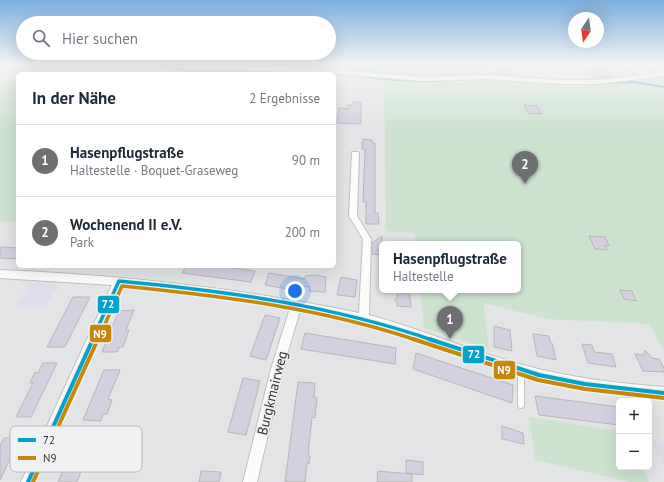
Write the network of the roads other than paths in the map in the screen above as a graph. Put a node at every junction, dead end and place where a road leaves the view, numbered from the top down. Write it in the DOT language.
graph roads {
  1 [pos="355,154"];
  2 [pos="0,274"];
  3 [pos="119,281"];
  4 [pos="296,306"];
  5 [pos="362,319"];
  6 [pos="521,370"];
  7 [pos="664,393"];
  8 [pos="521,405"];
  9 [pos="53,426"];
  10 [pos="33,472"];
  11 [pos="28,482"];
  12 [pos="250,482"];
  1 -- 5 [label="street"];
  2 -- 3 [label="street"];
  3 -- 4 [label="street"];
  3 -- 9 [label="street"];
  4 -- 5 [label="street"];
  4 -- 12 [label="street, Burgkmairweg"];
  5 -- 6 [label="street"];
  6 -- 7 [label="street"];
  6 -- 8 [label="lane"];
  10 -- 11 [label="street"];
}
